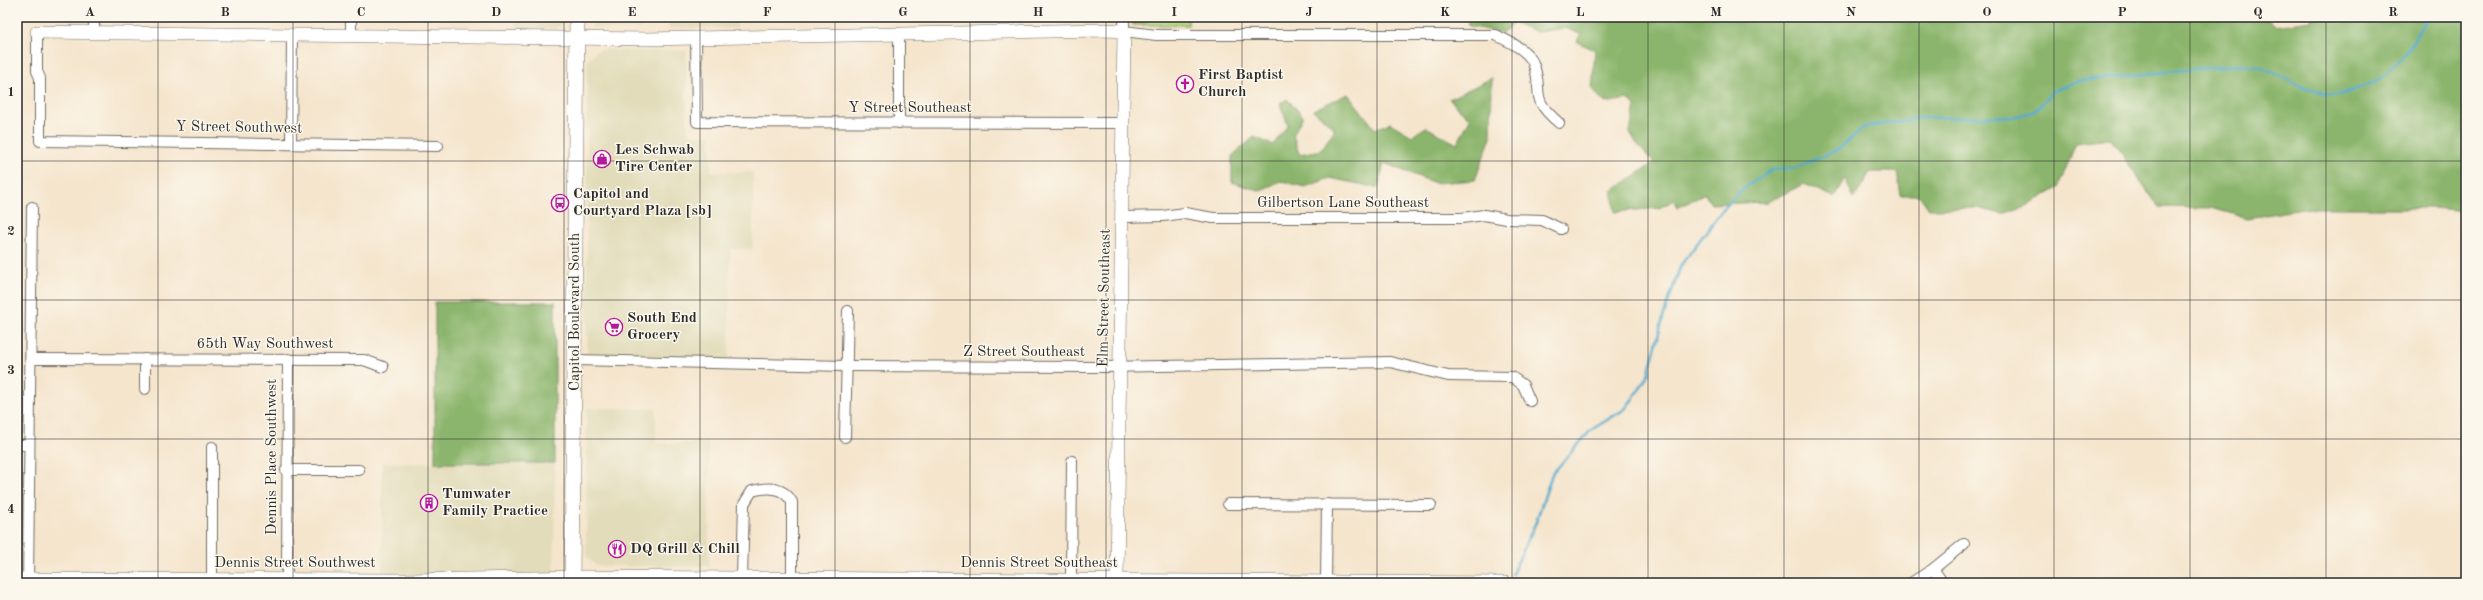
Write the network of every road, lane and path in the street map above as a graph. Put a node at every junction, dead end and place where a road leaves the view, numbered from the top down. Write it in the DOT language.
graph roads {
  1 [pos="94,17"];
  2 [pos="351,17"];
  3 [pos="578,17"];
  4 [pos="1124,17"];
  5 [pos="1124,31"];
  6 [pos="37,32"];
  7 [pos="94,33"];
  8 [pos="899,33"];
  9 [pos="351,35"];
  10 [pos="292,36"];
  11 [pos="696,37"];
  12 [pos="577,38"];
  13 [pos="899,123"];
  14 [pos="1124,123"];
  15 [pos="1560,123"];
  16 [pos="290,144"];
  17 [pos="438,146"];
  18 [pos="32,207"];
  19 [pos="1123,217"];
  20 [pos="1561,229"];
  21 [pos="848,311"];
  22 [pos="31,359"];
  23 [pos="288,359"];
  24 [pos="145,360"];
  25 [pos="575,360"];
  26 [pos="846,366"];
  27 [pos="383,367"];
  28 [pos="1120,367"];
  29 [pos="145,389"];
  30 [pos="1530,401"];
  31 [pos="846,437"];
  32 [pos="17,445"];
  33 [pos="29,446"];
  34 [pos="212,446"];
  35 [pos="1072,461"];
  36 [pos="286,470"];
  37 [pos="359,470"];
  38 [pos="1228,504"];
  39 [pos="1327,504"];
  40 [pos="1431,505"];
  41 [pos="1964,544"];
  42 [pos="1933,569"];
  43 [pos="742,578"];
  44 [pos="792,578"];
  45 [pos="212,579"];
  46 [pos="286,579"];
  47 [pos="24,580"];
  48 [pos="572,580"];
  49 [pos="1071,580"];
  50 [pos="1117,580"];
  51 [pos="1942,580"];
  52 [pos="163,581"];
  53 [pos="978,581"];
  54 [pos="1326,581"];
  55 [pos="1505,583"];
  56 [pos="1911,583"];
  1 -- 7 [label="street"];
  2 -- 9 [label="street"];
  3 -- 12 [label="main road, Capitol Boulevard South"];
  4 -- 5 [label="street, Elm Street Southeast"];
  5 -- 8 [label="street"];
  5 -- 14 [label="street, Elm Street Southeast"];
  5 -- 15 [label="street"];
  6 -- 7 [label="street"];
  6 -- 16 [label="street, Y Street Southwest"];
  7 -- 10 [label="street"];
  8 -- 11 [label="street"];
  8 -- 13 [label="street"];
  9 -- 10 [label="street"];
  9 -- 12 [label="street"];
  10 -- 16 [label="street"];
  11 -- 12 [label="street"];
  11 -- 13 [label="street, Y Street Southeast"];
  12 -- 25 [label="main road, Capitol Boulevard South"];
  13 -- 14 [label="street, Y Street Southeast"];
  14 -- 19 [label="street, Elm Street Southeast"];
  16 -- 17 [label="street, Y Street Southwest"];
  18 -- 22 [label="street"];
  19 -- 20 [label="street, Gilbertson Lane Southeast"];
  19 -- 28 [label="street, Elm Street Southeast"];
  21 -- 26 [label="street"];
  22 -- 24 [label="street, 65th Way Southwest"];
  22 -- 33 [label="street"];
  23 -- 24 [label="street, 65th Way Southwest"];
  23 -- 27 [label="street, 65th Way Southwest"];
  23 -- 36 [label="street, Dennis Place Southwest"];
  24 -- 29 [label="street"];
  25 -- 26 [label="street, Z Street Southeast"];
  25 -- 48 [label="main road, Capitol Boulevard South"];
  26 -- 28 [label="street, Z Street Southeast"];
  26 -- 31 [label="street"];
  28 -- 30 [label="street, Z Street Southeast"];
  28 -- 50 [label="street, Elm Street Southeast"];
  32 -- 33 [label="street"];
  33 -- 47 [label="street"];
  34 -- 45 [label="street"];
  35 -- 49 [label="street"];
  36 -- 37 [label="street"];
  36 -- 46 [label="street, Dennis Place Southwest"];
  38 -- 39 [label="street"];
  39 -- 40 [label="street"];
  39 -- 54 [label="street"];
  41 -- 42 [label="street"];
  42 -- 51 [label="street"];
  42 -- 56 [label="street"];
  43 -- 44 [label="street, Dennis Street Southeast"];
  43 -- 44 [label="street"];
  43 -- 48 [label="street, Dennis Street Southeast"];
  44 -- 53 [label="street, Dennis Street Southeast"];
  45 -- 46 [label="street, Dennis Street Southwest"];
  45 -- 52 [label="street, Dennis Street Southwest"];
  46 -- 48 [label="street, Dennis Street Southwest"];
  47 -- 52 [label="street, Dennis Street Southwest"];
  49 -- 50 [label="street, Dennis Street Southeast"];
  49 -- 53 [label="street, Dennis Street Southeast"];
  50 -- 54 [label="street, Dennis Street Southeast"];
  54 -- 55 [label="street, Dennis Street Southeast"];
}
